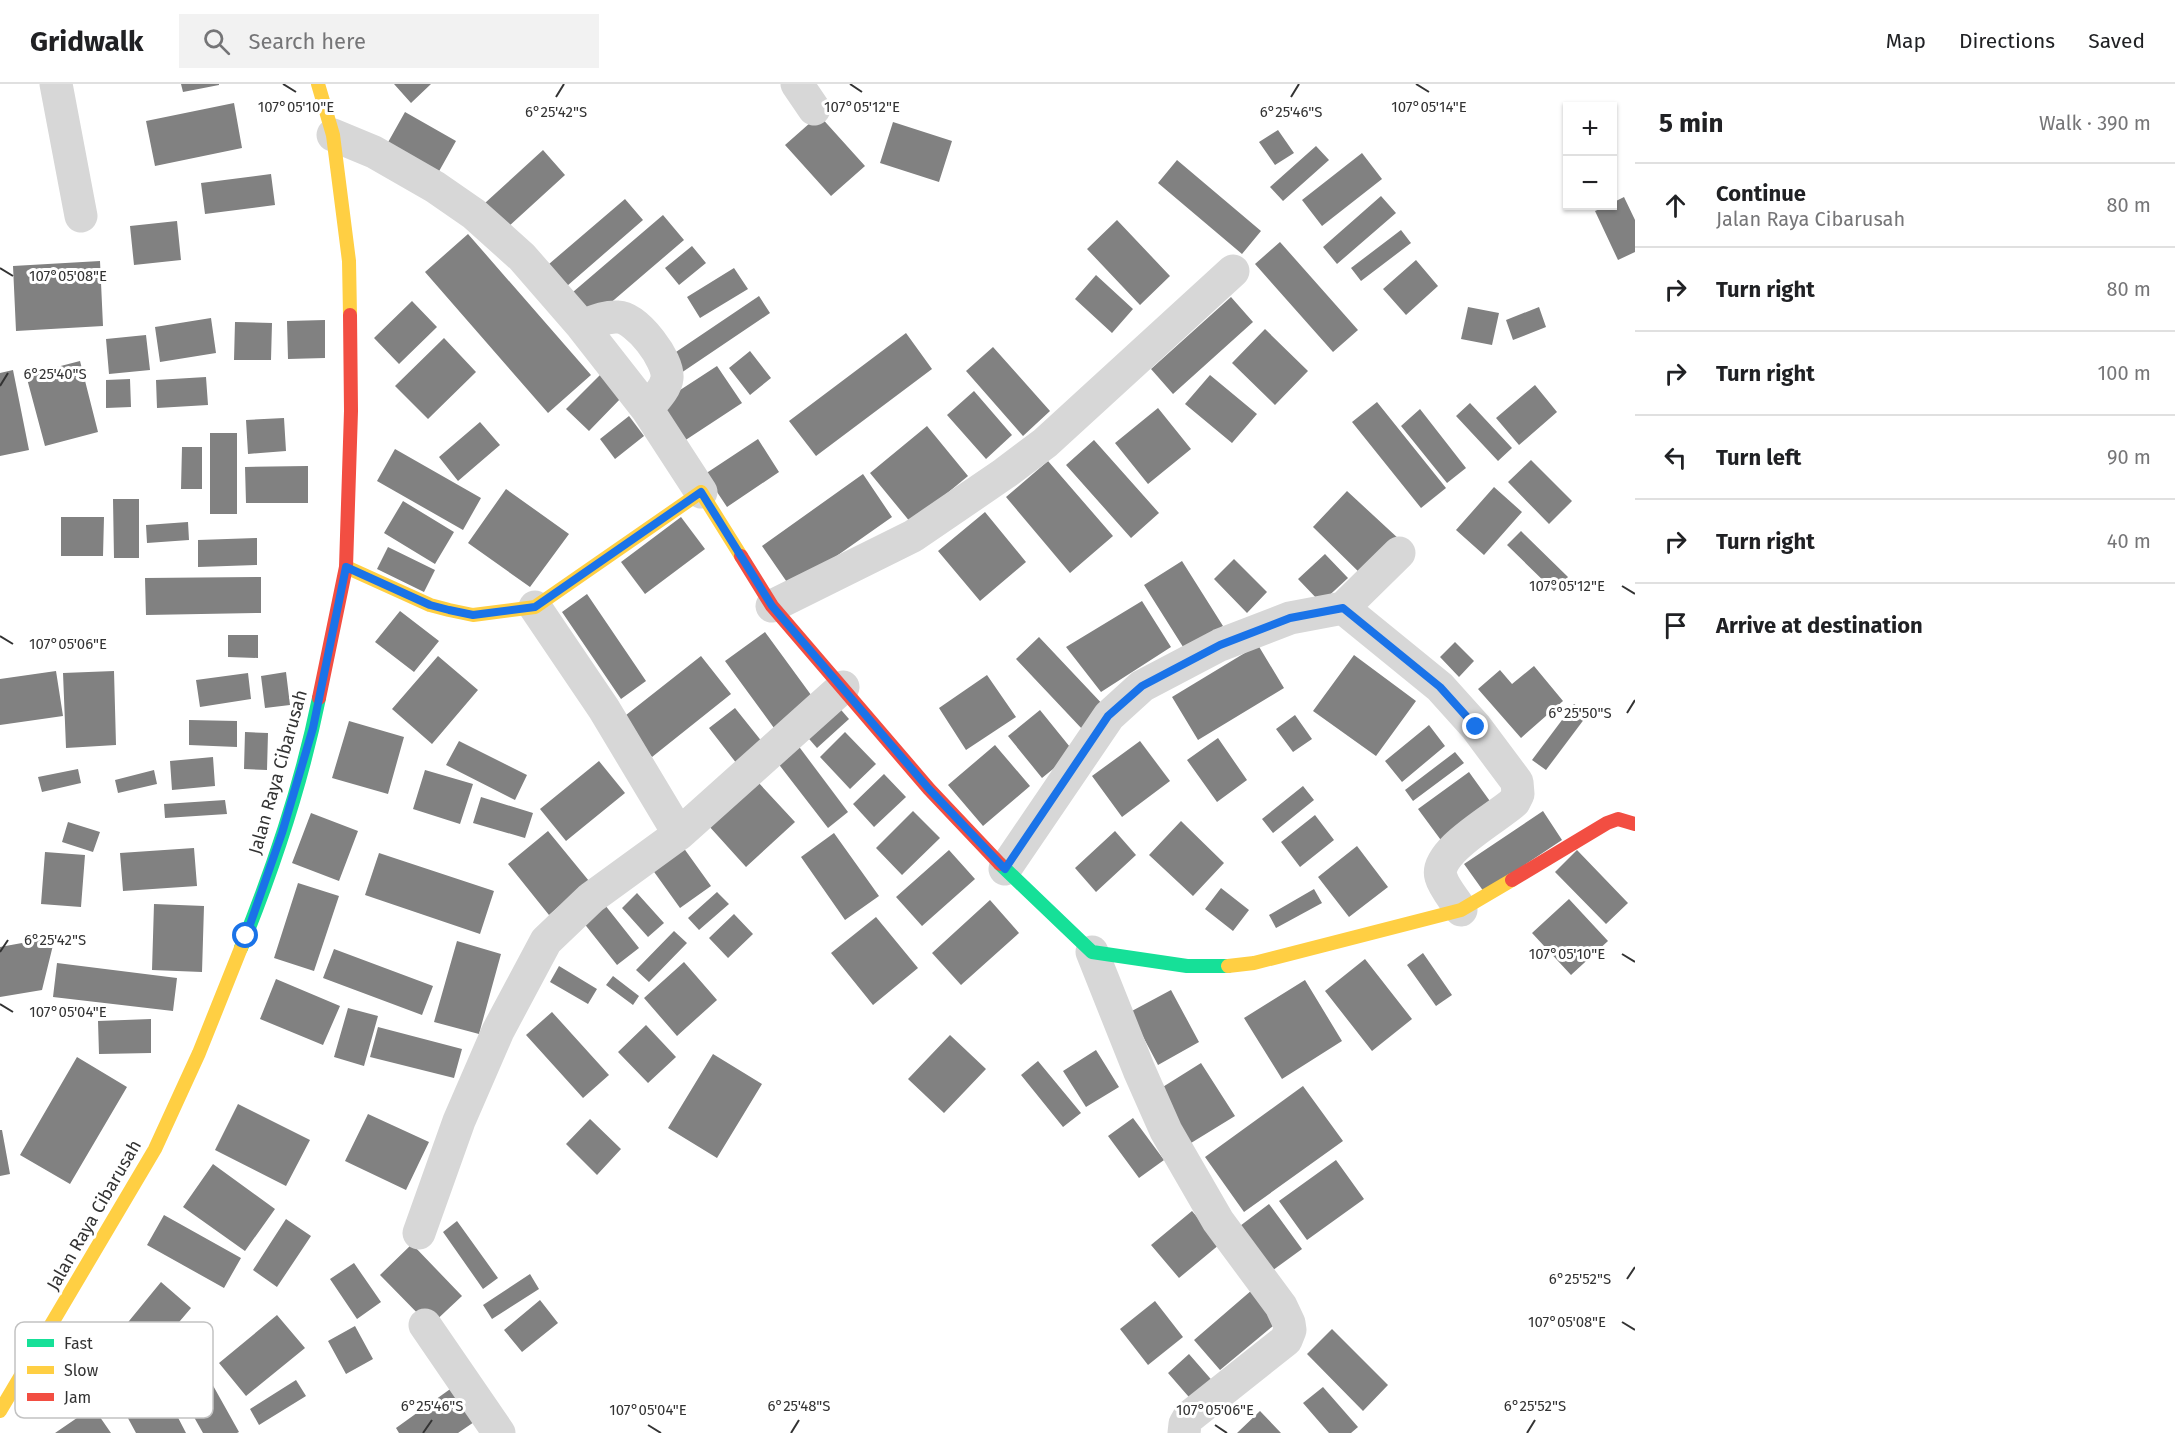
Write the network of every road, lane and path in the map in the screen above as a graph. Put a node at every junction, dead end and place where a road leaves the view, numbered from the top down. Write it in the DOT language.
graph roads {
  1 [pos="56,84"];
  2 [pos="318,84"];
  3 [pos="333,135"];
  4 [pos="81,216"];
  5 [pos="1233,271"];
  6 [pos="582,326"];
  7 [pos="647,409"];
  8 [pos="701,492"];
  9 [pos="1399,553"];
  10 [pos="346,567"];
  11 [pos="772,606"];
  12 [pos="535,607"];
  13 [pos="1343,608"];
  14 [pos="843,687"];
  15 [pos="1635,824"];
  16 [pos="679,834"];
  17 [pos="1005,869"];
  18 [pos="1461,910"];
  19 [pos="1092,952"];
  20 [pos="419,1233"];
  21 [pos="53,1322"];
  22 [pos="425,1325"];
  23 [pos="15,1386"];
  24 [pos="0,1411"];
  25 [pos="499,1433"];
  26 [pos="1184,1433"];
  1 -- 4 [label="street"];
  2 -- 3 [label="street, Jalan Raya Cibarusah"];
  3 -- 6 [label="street"];
  3 -- 10 [label="street, Jalan Raya Cibarusah"];
  5 -- 11 [label="street"];
  6 -- 7 [label="street"];
  6 -- 7 [label="street"];
  7 -- 8 [label="street"];
  8 -- 11 [label="street"];
  8 -- 12 [label="street"];
  9 -- 13 [label="street"];
  10 -- 12 [label="street"];
  10 -- 21 [label="street, Jalan Raya Cibarusah"];
  11 -- 14 [label="street"];
  12 -- 16 [label="street"];
  13 -- 17 [label="street"];
  13 -- 18 [label="street"];
  14 -- 16 [label="street"];
  14 -- 17 [label="street"];
  15 -- 18 [label="street"];
  16 -- 20 [label="street"];
  17 -- 19 [label="street"];
  18 -- 19 [label="street"];
  19 -- 26 [label="street"];
  22 -- 25 [label="street"];
  23 -- 24 [label="street, Jalan Raya Cibarusah"];
}
